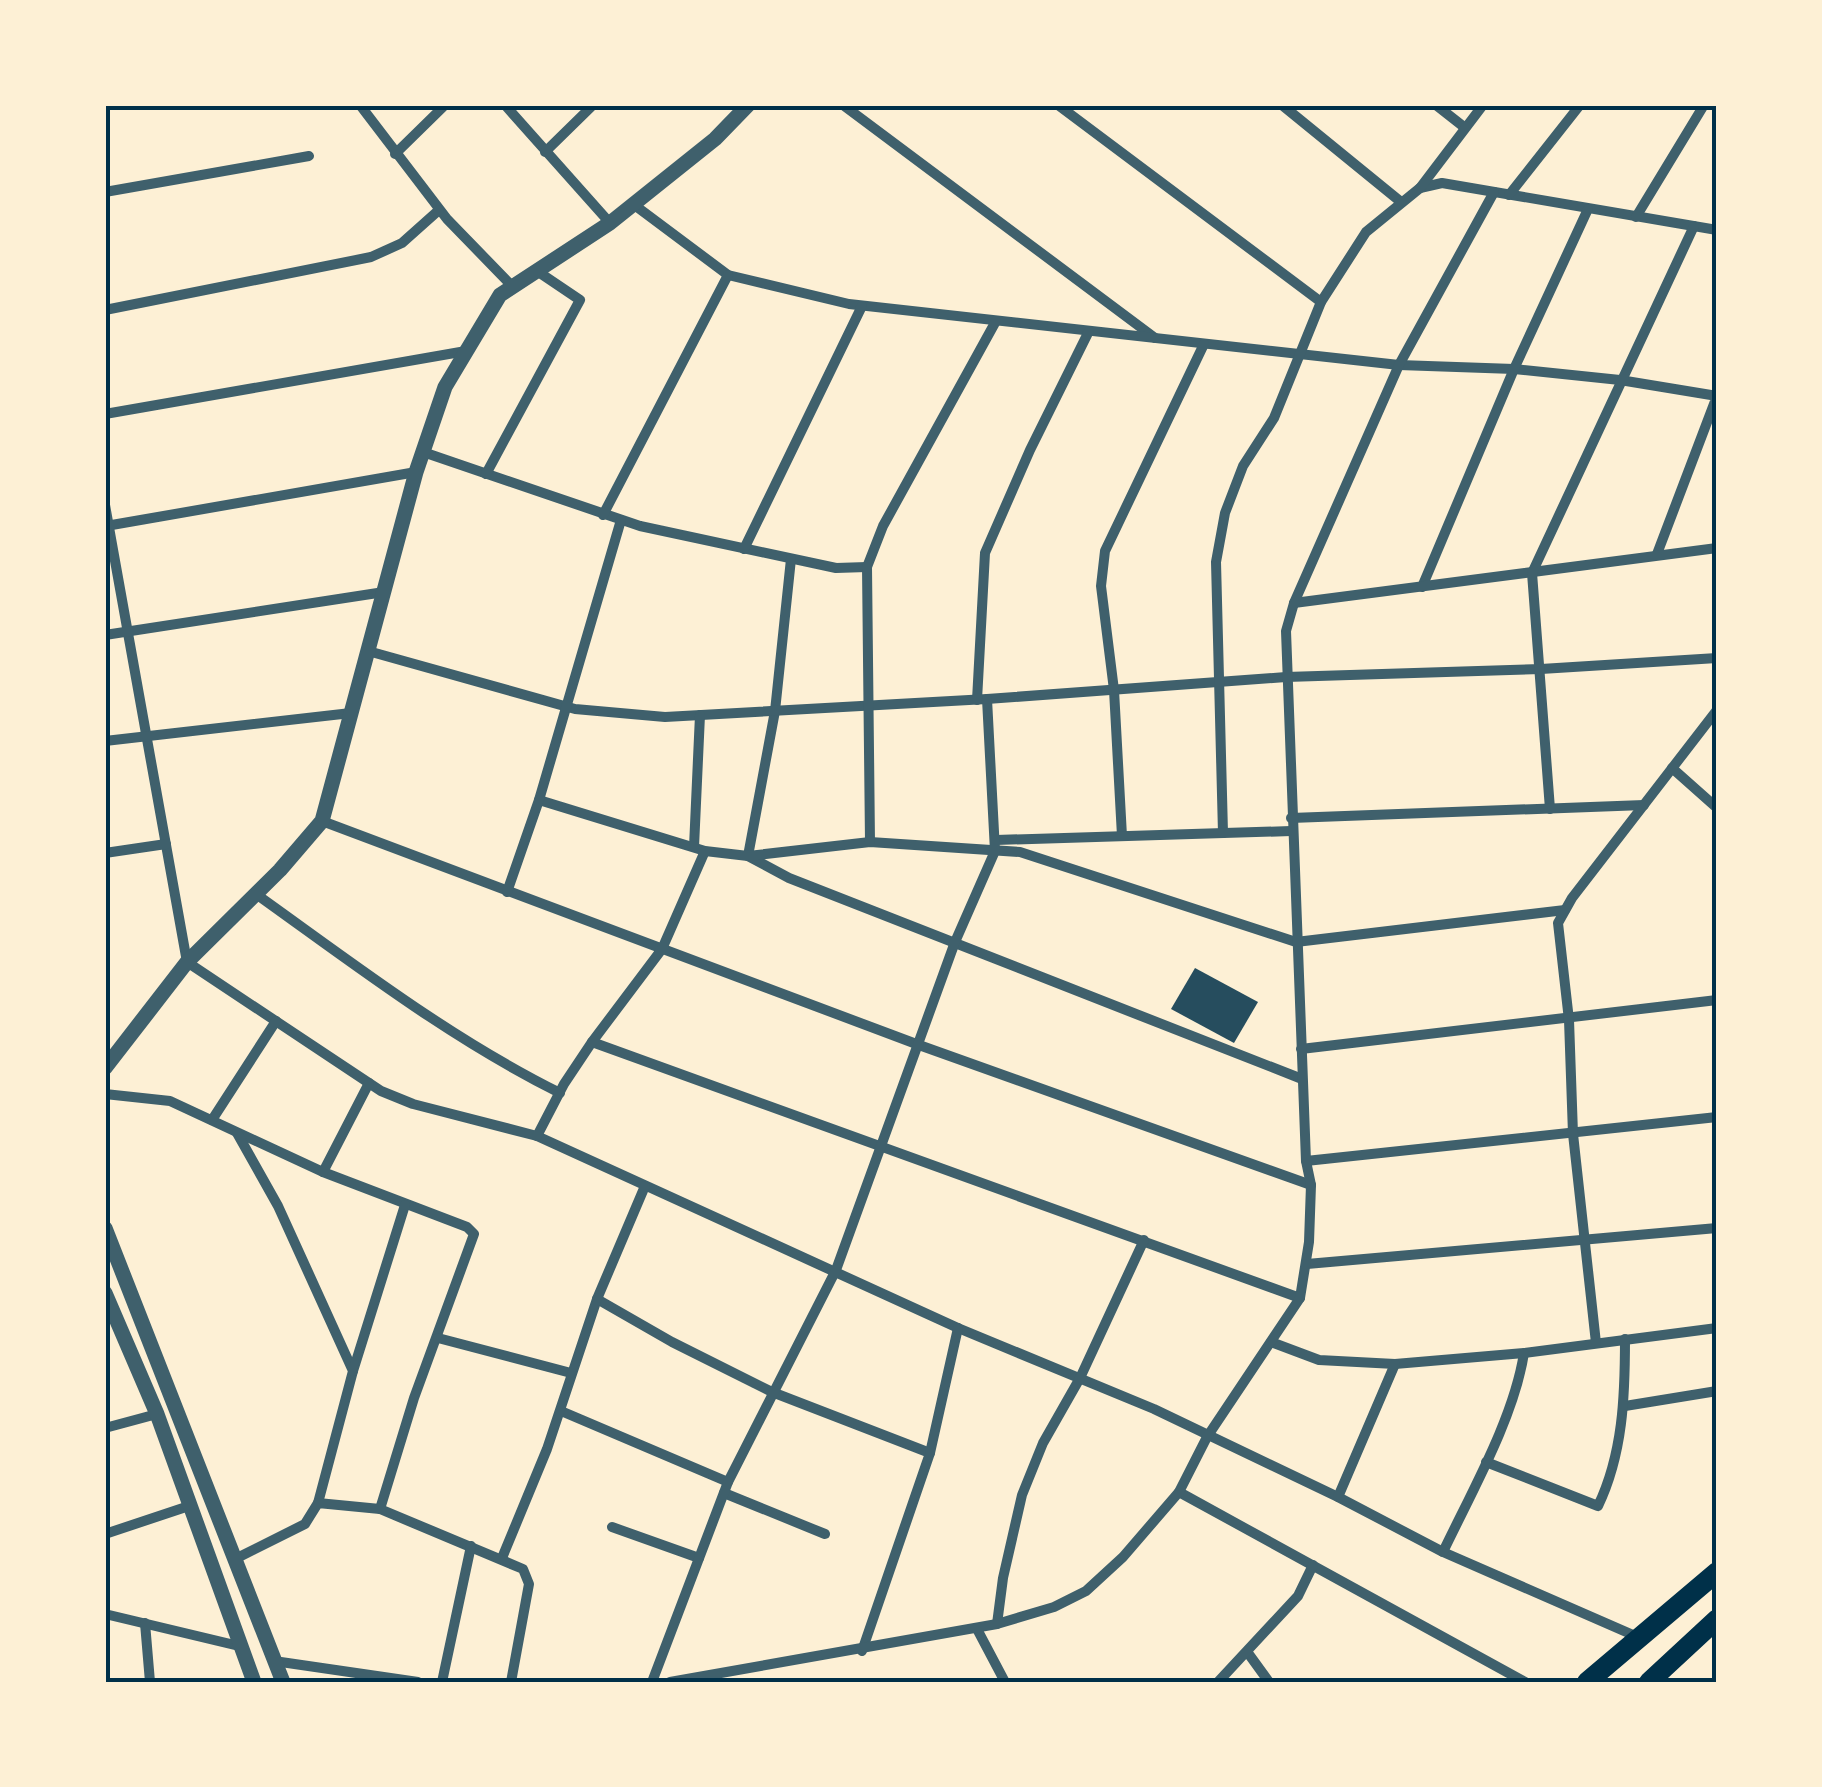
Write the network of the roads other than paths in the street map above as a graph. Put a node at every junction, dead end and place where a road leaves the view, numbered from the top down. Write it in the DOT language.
graph roads {
  1 [pos="360,105"];
  2 [pos="445,105"];
  3 [pos="505,105"];
  4 [pos="594,105"];
  5 [pos="748,105"];
  6 [pos="843,105"];
  7 [pos="1058,105"];
  8 [pos="1282,105"];
  9 [pos="1436,105"];
  10 [pos="1483,105"];
  11 [pos="1580,105"];
  12 [pos="1704,105"];
  13 [pos="1464,128"];
  14 [pos="545,152"];
  15 [pos="396,154"];
  16 [pos="309,156"];
  17 [pos="1420,188"];
  18 [pos="105,192"];
  19 [pos="1494,192"];
  20 [pos="1509,195"];
  21 [pos="1401,202"];
  22 [pos="634,204"];
  23 [pos="439,210"];
  24 [pos="1588,210"];
  25 [pos="1636,217"];
  26 [pos="610,223"];
  27 [pos="1694,226"];
  28 [pos="1717,230"];
  29 [pos="536,271"];
  30 [pos="728,275"];
  31 [pos="512,287"];
  32 [pos="1321,302"];
  33 [pos="862,306"];
  34 [pos="105,310"];
  35 [pos="996,321"];
  36 [pos="1089,331"];
  37 [pos="1156,339"];
  38 [pos="1204,344"];
  39 [pos="467,351"];
  40 [pos="1302,355"];
  41 [pos="1400,366"];
  42 [pos="1514,369"];
  43 [pos="1620,380"];
  44 [pos="1717,396"];
  45 [pos="105,414"];
  46 [pos="423,452"];
  47 [pos="416,472"];
  48 [pos="486,474"];
  49 [pos="105,505"];
  50 [pos="603,515"];
  51 [pos="621,520"];
  52 [pos="107,526"];
  53 [pos="1717,548"];
  54 [pos="744,549"];
  55 [pos="1657,554"];
  56 [pos="791,559"];
  57 [pos="867,567"];
  58 [pos="1532,572"];
  59 [pos="1422,587"];
  60 [pos="384,592"];
  61 [pos="1294,604"];
  62 [pos="128,631"];
  63 [pos="105,635"];
  64 [pos="368,651"];
  65 [pos="1717,658"];
  66 [pos="1541,669"];
  67 [pos="1286,678"];
  68 [pos="1219,682"];
  69 [pos="1114,690"];
  70 [pos="982,699"];
  71 [pos="869,706"];
  72 [pos="566,707"];
  73 [pos="1717,710"];
  74 [pos="776,711"];
  75 [pos="351,713"];
  76 [pos="700,715"];
  77 [pos="146,734"];
  78 [pos="105,741"];
  79 [pos="1672,768"];
  80 [pos="539,800"];
  81 [pos="1644,805"];
  82 [pos="1717,808"];
  83 [pos="1550,809"];
  84 [pos="1290,818"];
  85 [pos="322,821"];
  86 [pos="1291,832"];
  87 [pos="1224,834"];
  88 [pos="1122,836"];
  89 [pos="870,842"];
  90 [pos="166,844"];
  91 [pos="995,846"];
  92 [pos="700,849"];
  93 [pos="105,853"];
  94 [pos="748,856"];
  95 [pos="507,892"];
  96 [pos="256,894"];
  97 [pos="1565,910"];
  98 [pos="955,942"];
  99 [pos="1296,942"];
  100 [pos="662,949"];
  101 [pos="187,962"];
  102 [pos="1717,1000"];
  103 [pos="1569,1020"];
  104 [pos="276,1021"];
  105 [pos="592,1042"];
  106 [pos="919,1046"];
  107 [pos="1301,1048"];
  108 [pos="105,1068"];
  109 [pos="1302,1078"];
  110 [pos="369,1083"];
  111 [pos="560,1093"];
  112 [pos="105,1094"];
  113 [pos="1717,1117"];
  114 [pos="212,1120"];
  115 [pos="237,1132"];
  116 [pos="1573,1134"];
  117 [pos="538,1136"];
  118 [pos="881,1149"];
  119 [pos="1306,1161"];
  120 [pos="323,1172"];
  121 [pos="1311,1185"];
  122 [pos="645,1186"];
  123 [pos="405,1205"];
  124 [pos="105,1228"];
  125 [pos="1717,1228"];
  126 [pos="1144,1240"];
  127 [pos="1585,1242"];
  128 [pos="1307,1264"];
  129 [pos="836,1270"];
  130 [pos="105,1293"];
  131 [pos="1300,1298"];
  132 [pos="598,1300"];
  133 [pos="111,1325"];
  134 [pos="958,1328"];
  135 [pos="1717,1328"];
  136 [pos="438,1338"];
  137 [pos="1625,1339"];
  138 [pos="1271,1342"];
  139 [pos="1596,1343"];
  140 [pos="1524,1353"];
  141 [pos="1395,1364"];
  142 [pos="353,1372"];
  143 [pos="570,1373"];
  144 [pos="1080,1378"];
  145 [pos="1717,1391"];
  146 [pos="772,1392"];
  147 [pos="1625,1406"];
  148 [pos="561,1411"];
  149 [pos="157,1414"];
  150 [pos="105,1428"];
  151 [pos="1208,1436"];
  152 [pos="930,1454"];
  153 [pos="1486,1462"];
  154 [pos="726,1488"];
  155 [pos="1179,1492"];
  156 [pos="1338,1497"];
  157 [pos="318,1503"];
  158 [pos="189,1506"];
  159 [pos="380,1509"];
  160 [pos="612,1527"];
  161 [pos="105,1534"];
  162 [pos="825,1534"];
  163 [pos="471,1546"];
  164 [pos="1443,1552"];
  165 [pos="502,1558"];
  166 [pos="699,1558"];
  167 [pos="235,1559"];
  168 [pos="1313,1566"];
  169 [pos="1717,1572"];
  170 [pos="105,1614"];
  171 [pos="1717,1619"];
  172 [pos="145,1623"];
  173 [pos="997,1624"];
  174 [pos="977,1629"];
  175 [pos="1641,1638"];
  176 [pos="238,1646"];
  177 [pos="862,1651"];
  178 [pos="1248,1653"];
  179 [pos="274,1661"];
  180 [pos="150,1682"];
  181 [pos="254,1682"];
  182 [pos="284,1682"];
  183 [pos="418,1682"];
  184 [pos="442,1682"];
  185 [pos="511,1682"];
  186 [pos="652,1682"];
  187 [pos="670,1682"];
  188 [pos="1005,1682"];
  189 [pos="1218,1682"];
  190 [pos="1270,1682"];
  191 [pos="1525,1682"];
  192 [pos="1587,1682"];
  193 [pos="1648,1682"];
  1 -- 15 [label="street"];
  2 -- 15 [label="street"];
  3 -- 14 [label="street"];
  4 -- 14 [label="street"];
  5 -- 22 [label="street"];
  6 -- 37 [label="street"];
  7 -- 32 [label="street"];
  8 -- 21 [label="street"];
  9 -- 13 [label="street"];
  10 -- 13 [label="street"];
  11 -- 20 [label="street"];
  12 -- 25 [label="street"];
  13 -- 17 [label="street"];
  14 -- 26 [label="street"];
  15 -- 23 [label="street"];
  16 -- 18 [label="street"];
  17 -- 19 [label="street"];
  17 -- 21 [label="street"];
  19 -- 20 [label="street"];
  19 -- 41 [label="street"];
  20 -- 24 [label="street"];
  21 -- 32 [label="street"];
  22 -- 26 [label="street"];
  22 -- 30 [label="street"];
  23 -- 31 [label="street"];
  23 -- 34 [label="street"];
  24 -- 25 [label="street"];
  24 -- 42 [label="street"];
  25 -- 27 [label="street"];
  26 -- 29 [label="street"];
  27 -- 28 [label="street"];
  27 -- 43 [label="street"];
  29 -- 31 [label="street"];
  29 -- 48 [label="street"];
  30 -- 33 [label="street"];
  30 -- 50 [label="street"];
  31 -- 39 [label="street"];
  32 -- 40 [label="street"];
  33 -- 35 [label="street"];
  33 -- 54 [label="street"];
  35 -- 36 [label="street"];
  35 -- 57 [label="street"];
  36 -- 37 [label="street"];
  36 -- 70 [label="street"];
  37 -- 38 [label="street"];
  38 -- 40 [label="street"];
  38 -- 69 [label="street"];
  39 -- 45 [label="street"];
  39 -- 46 [label="street"];
  40 -- 41 [label="street"];
  40 -- 68 [label="street"];
  41 -- 42 [label="street"];
  41 -- 61 [label="street"];
  42 -- 43 [label="street"];
  42 -- 59 [label="street"];
  43 -- 44 [label="street"];
  43 -- 58 [label="street"];
  44 -- 55 [label="street"];
  46 -- 47 [label="street"];
  46 -- 48 [label="street"];
  47 -- 52 [label="street"];
  47 -- 60 [label="street"];
  48 -- 50 [label="street"];
  49 -- 52 [label="street"];
  50 -- 51 [label="street"];
  51 -- 54 [label="street"];
  51 -- 72 [label="street"];
  52 -- 62 [label="street"];
  53 -- 55 [label="street"];
  54 -- 56 [label="street"];
  55 -- 58 [label="street"];
  56 -- 57 [label="street"];
  56 -- 74 [label="street"];
  57 -- 71 [label="street"];
  58 -- 59 [label="street"];
  58 -- 66 [label="street"];
  59 -- 61 [label="street"];
  60 -- 62 [label="street"];
  60 -- 64 [label="street"];
  61 -- 67 [label="street"];
  62 -- 63 [label="street"];
  62 -- 77 [label="street"];
  64 -- 72 [label="street"];
  64 -- 75 [label="street"];
  65 -- 66 [label="street"];
  66 -- 67 [label="street"];
  66 -- 83 [label="street"];
  67 -- 68 [label="street"];
  67 -- 84 [label="street"];
  68 -- 69 [label="street"];
  68 -- 87 [label="street"];
  69 -- 70 [label="street"];
  69 -- 88 [label="street"];
  70 -- 71 [label="street"];
  70 -- 91 [label="street"];
  71 -- 74 [label="street"];
  71 -- 89 [label="street"];
  72 -- 76 [label="street"];
  72 -- 80 [label="street"];
  73 -- 79 [label="street"];
  74 -- 76 [label="street"];
  74 -- 94 [label="street"];
  75 -- 77 [label="street"];
  75 -- 85 [label="street"];
  76 -- 92 [label="street"];
  77 -- 78 [label="street"];
  77 -- 90 [label="street"];
  79 -- 81 [label="street"];
  79 -- 82 [label="street"];
  80 -- 92 [label="street"];
  80 -- 95 [label="street"];
  81 -- 83 [label="street"];
  81 -- 97 [label="street"];
  83 -- 84 [label="street"];
  84 -- 86 [label="street"];
  85 -- 95 [label="street"];
  85 -- 96 [label="street"];
  86 -- 87 [label="street"];
  86 -- 99 [label="street"];
  87 -- 88 [label="street"];
  88 -- 91 [label="street"];
  89 -- 91 [label="street"];
  89 -- 94 [label="street"];
  90 -- 93 [label="street"];
  90 -- 101 [label="street"];
  91 -- 98 [label="street"];
  91 -- 99 [label="street"];
  92 -- 94 [label="street"];
  92 -- 100 [label="street"];
  94 -- 98 [label="street"];
  95 -- 100 [label="street"];
  96 -- 101 [label="street"];
  96 -- 111 [label="street"];
  97 -- 99 [label="street"];
  97 -- 103 [label="street"];
  98 -- 106 [label="street"];
  98 -- 109 [label="street"];
  99 -- 107 [label="street"];
  100 -- 105 [label="street"];
  100 -- 106 [label="street"];
  101 -- 104 [label="street"];
  101 -- 108 [label="street"];
  102 -- 103 [label="street"];
  103 -- 107 [label="street"];
  103 -- 116 [label="street"];
  104 -- 110 [label="street"];
  104 -- 114 [label="street"];
  105 -- 111 [label="street"];
  105 -- 118 [label="street"];
  106 -- 118 [label="street"];
  106 -- 121 [label="street"];
  107 -- 109 [label="street"];
  109 -- 119 [label="street"];
  110 -- 117 [label="street"];
  110 -- 120 [label="street"];
  111 -- 117 [label="street"];
  112 -- 114 [label="street"];
  113 -- 116 [label="street"];
  114 -- 115 [label="street"];
  115 -- 120 [label="street"];
  115 -- 142 [label="street"];
  116 -- 119 [label="street"];
  116 -- 127 [label="street"];
  117 -- 122 [label="street"];
  118 -- 126 [label="street"];
  118 -- 129 [label="street"];
  119 -- 121 [label="street"];
  120 -- 123 [label="street"];
  121 -- 128 [label="street"];
  122 -- 129 [label="street"];
  122 -- 132 [label="street"];
  123 -- 136 [label="street"];
  123 -- 142 [label="street"];
  124 -- 167 [label="street"];
  125 -- 127 [label="street"];
  126 -- 131 [label="street"];
  126 -- 144 [label="street"];
  127 -- 128 [label="street"];
  127 -- 139 [label="street"];
  128 -- 131 [label="street"];
  129 -- 134 [label="street"];
  129 -- 146 [label="street"];
  130 -- 133 [label="street"];
  131 -- 138 [label="street"];
  132 -- 143 [label="street"];
  132 -- 146 [label="street"];
  133 -- 149 [label="street"];
  134 -- 144 [label="street"];
  134 -- 152 [label="street"];
  135 -- 137 [label="street"];
  136 -- 143 [label="street"];
  136 -- 159 [label="street"];
  137 -- 139 [label="street"];
  137 -- 147 [label="street"];
  138 -- 141 [label="street"];
  138 -- 151 [label="street"];
  139 -- 140 [label="street"];
  140 -- 141 [label="street"];
  140 -- 153 [label="street"];
  141 -- 156 [label="street"];
  142 -- 157 [label="street"];
  143 -- 148 [label="street"];
  144 -- 151 [label="street"];
  144 -- 173 [label="street"];
  145 -- 147 [label="street"];
  146 -- 152 [label="street"];
  146 -- 154 [label="street"];
  147 -- 153 [label="street"];
  148 -- 154 [label="street"];
  148 -- 165 [label="street"];
  149 -- 150 [label="street"];
  149 -- 158 [label="street"];
  151 -- 155 [label="street"];
  151 -- 156 [label="street"];
  152 -- 177 [label="street"];
  153 -- 164 [label="street"];
  154 -- 162 [label="street"];
  154 -- 166 [label="street"];
  155 -- 168 [label="street"];
  155 -- 173 [label="street"];
  156 -- 164 [label="street"];
  157 -- 159 [label="street"];
  157 -- 167 [label="street"];
  158 -- 161 [label="street"];
  158 -- 176 [label="street"];
  159 -- 163 [label="street"];
  160 -- 166 [label="street"];
  163 -- 165 [label="street"];
  163 -- 184 [label="street"];
  164 -- 175 [label="street"];
  165 -- 185 [label="street"];
  166 -- 186 [label="street"];
  167 -- 179 [label="street"];
  168 -- 178 [label="street"];
  168 -- 191 [label="street"];
  169 -- 175 [label="main road"];
  170 -- 172 [label="street"];
  171 -- 193 [label="main road"];
  172 -- 176 [label="street"];
  172 -- 180 [label="street"];
  173 -- 174 [label="street"];
  174 -- 177 [label="street"];
  174 -- 188 [label="street"];
  175 -- 192 [label="main road"];
  176 -- 181 [label="street"];
  177 -- 187 [label="street"];
  178 -- 189 [label="street"];
  178 -- 190 [label="street"];
  179 -- 182 [label="street"];
  179 -- 183 [label="street"];
}
